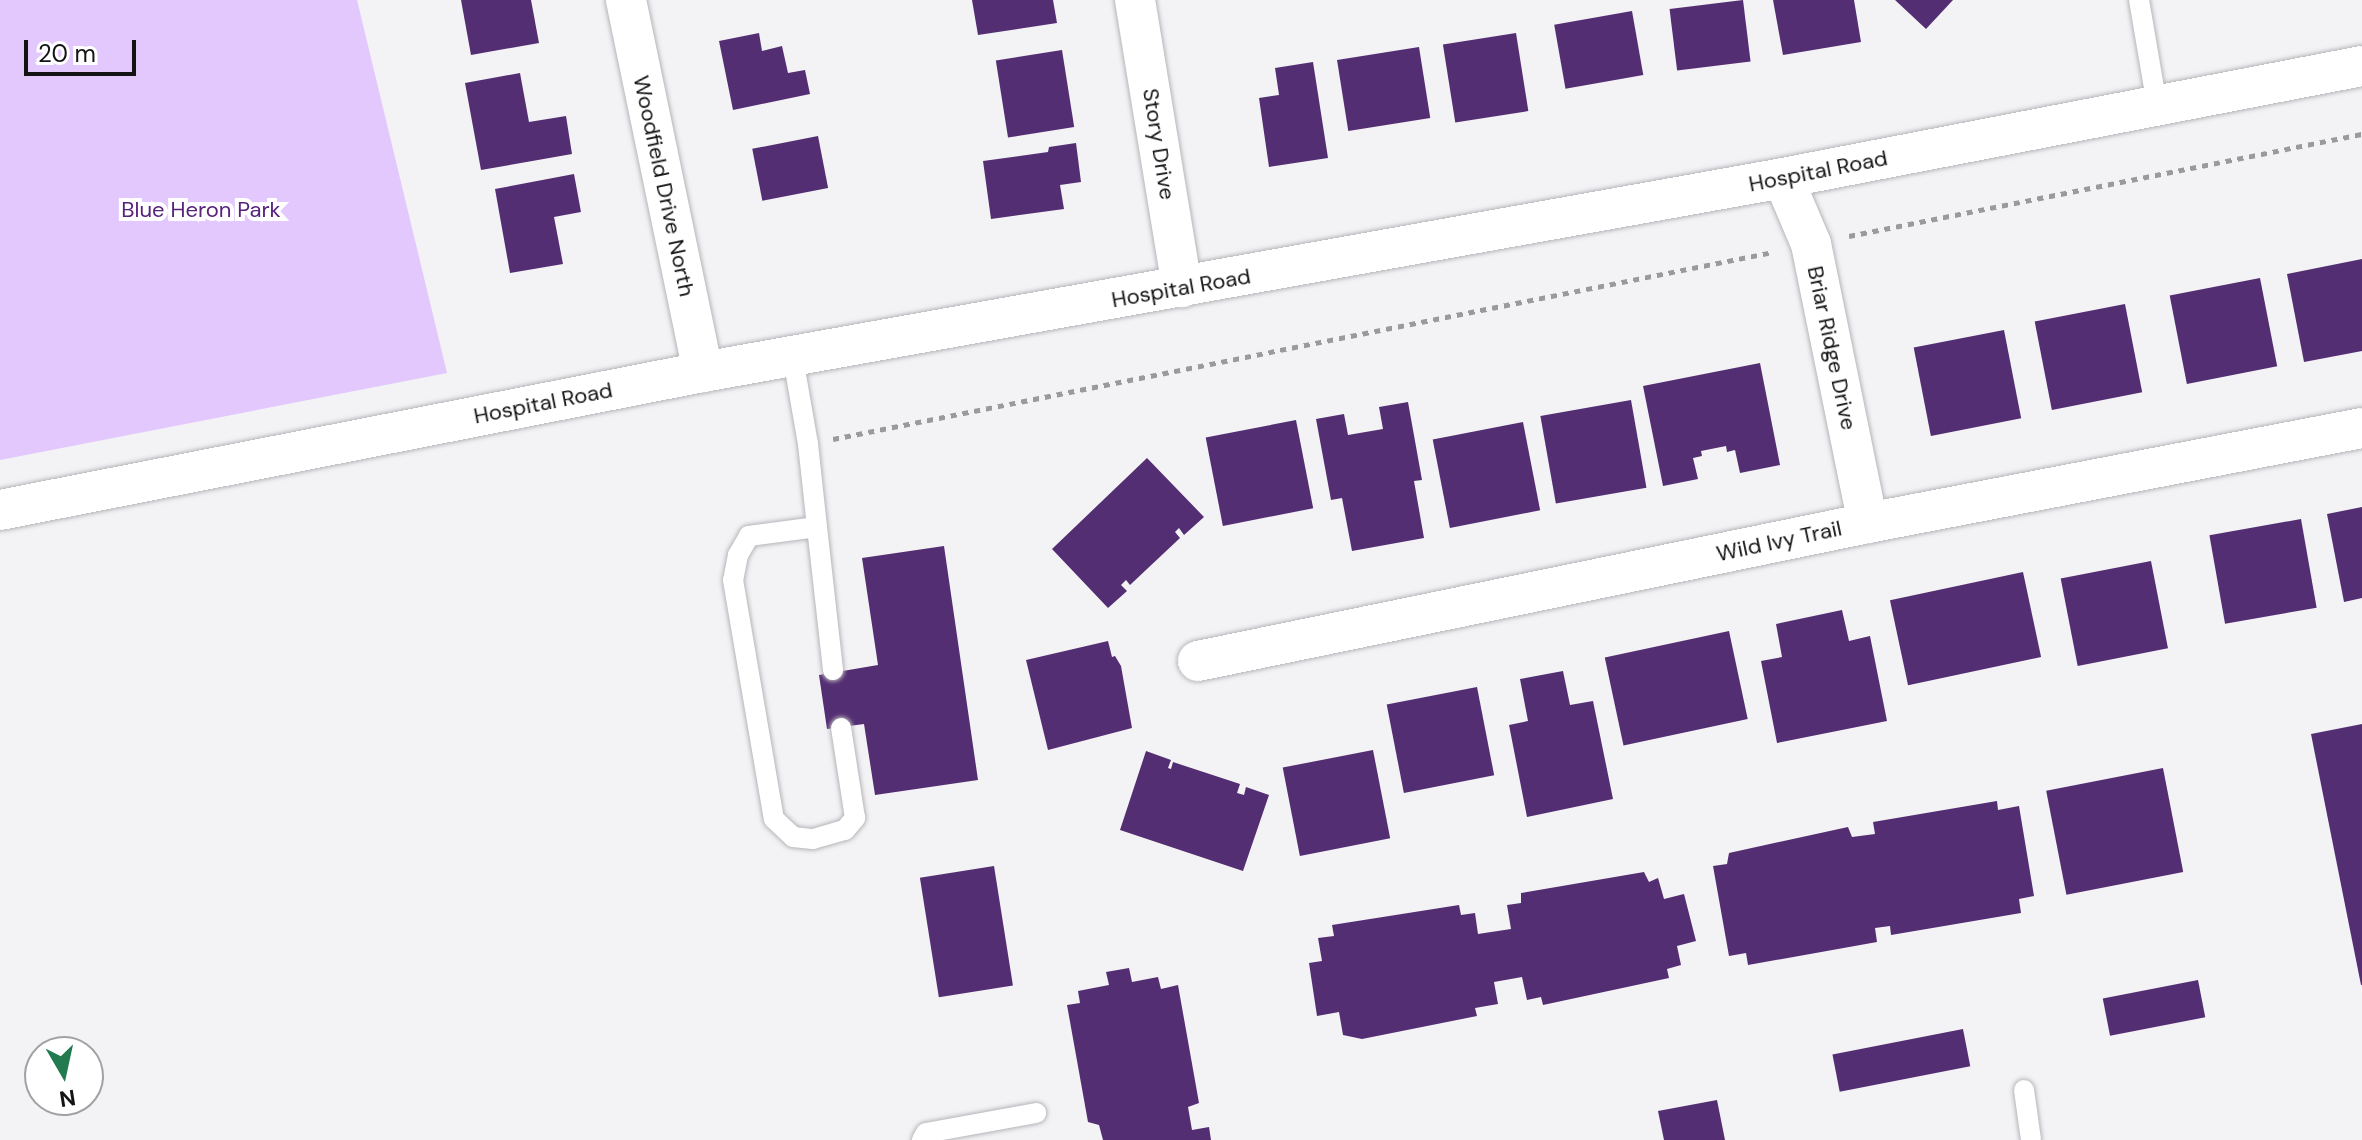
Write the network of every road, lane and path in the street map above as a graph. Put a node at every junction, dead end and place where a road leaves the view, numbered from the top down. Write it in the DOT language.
graph roads {
  1 [pos="626,0"];
  2 [pos="2139,0"];
  3 [pos="1144,1"];
  4 [pos="2362,66"];
  5 [pos="2157,105"];
  6 [pos="2362,134"];
  7 [pos="1783,178"];
  8 [pos="1811,244"];
  9 [pos="1182,287"];
  10 [pos="793,358"];
  11 [pos="703,372"];
  12 [pos="2362,428"];
  13 [pos="808,444"];
  14 [pos="0,510"];
  15 [pos="1868,523"];
  16 [pos="817,527"];
  17 [pos="1198,661"];
  18 [pos="833,670"];
  19 [pos="841,728"];
  20 [pos="2024,1090"];
  21 [pos="1036,1113"];
  22 [pos="922,1140"];
  23 [pos="2031,1140"];
  1 -- 11 [label="street, Woodfield Drive North"];
  2 -- 5 [label="lane"];
  3 -- 9 [label="street, Story Drive"];
  4 -- 5 [label="street, Hospital Road"];
  5 -- 7 [label="street, Hospital Road"];
  6 -- 8 [label="path"];
  7 -- 8 [label="street, Briar Ridge Drive"];
  7 -- 9 [label="street, Hospital Road"];
  8 -- 13 [label="path"];
  8 -- 15 [label="street, Briar Ridge Drive"];
  9 -- 10 [label="street, Hospital Road"];
  10 -- 11 [label="street, Hospital Road"];
  10 -- 13 [label="lane"];
  11 -- 14 [label="street, Hospital Road"];
  12 -- 15 [label="street, Wild Ivy Trail"];
  13 -- 16 [label="lane"];
  15 -- 17 [label="street, Wild Ivy Trail"];
  16 -- 18 [label="lane"];
  16 -- 19 [label="lane"];
  20 -- 23 [label="lane"];
  21 -- 22 [label="lane"];
}
